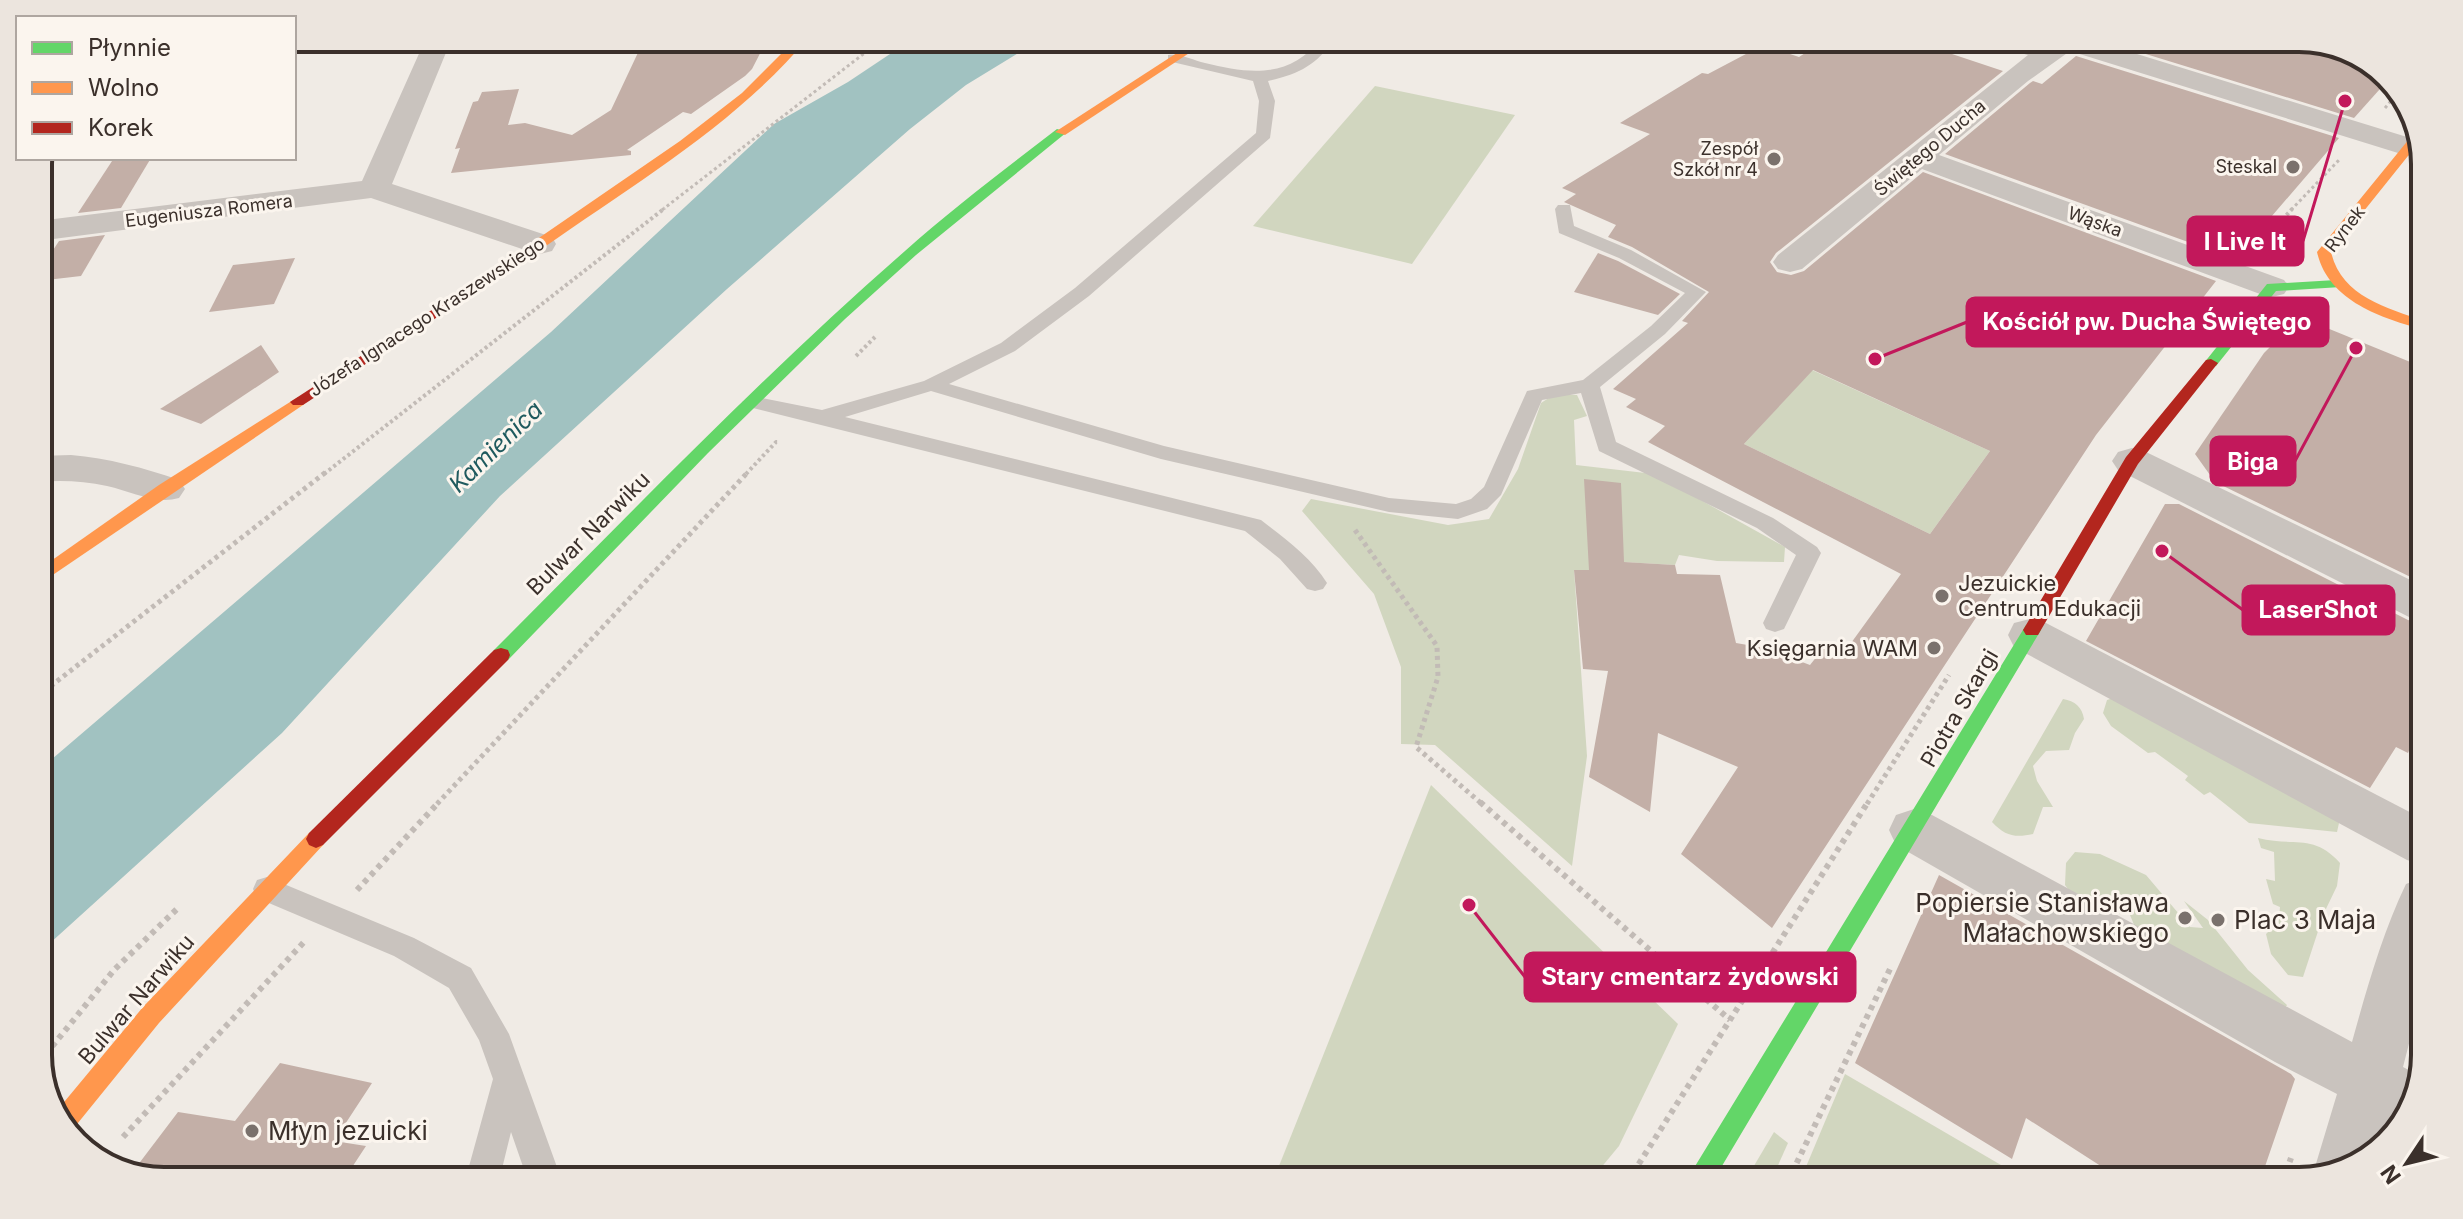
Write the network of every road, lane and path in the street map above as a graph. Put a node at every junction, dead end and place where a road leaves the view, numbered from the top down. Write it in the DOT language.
graph roads {
  1 [pos="433,52"];
  2 [pos="789,52"];
  3 [pos="866,52"];
  4 [pos="1183,52"];
  5 [pos="1319,52"];
  6 [pos="2052,52"];
  7 [pos="2091,52"];
  8 [pos="1173,58"];
  9 [pos="1259,78"];
  10 [pos="2409,140"];
  11 [pos="2410,147"];
  12 [pos="2346,153"];
  13 [pos="1917,157"];
  14 [pos="379,188"];
  15 [pos="1564,209"];
  16 [pos="52,229"];
  17 [pos="540,244"];
  18 [pos="2256,248"];
  19 [pos="1790,262"];
  20 [pos="2336,284"];
  21 [pos="2272,287"];
  22 [pos="2411,321"];
  23 [pos="877,335"];
  24 [pos="931,385"];
  25 [pos="1589,385"];
  26 [pos="752,402"];
  27 [pos="798,412"];
  28 [pos="822,417"];
  29 [pos="776,442"];
  30 [pos="791,442"];
  31 [pos="2132,461"];
  32 [pos="52,468"];
  33 [pos="165,489"];
  34 [pos="1330,492"];
  35 [pos="52,569"];
  36 [pos="1315,583"];
  37 [pos="2411,599"];
  38 [pos="1775,623"];
  39 [pos="2030,635"];
  40 [pos="52,685"];
  41 [pos="1914,830"];
  42 [pos="2411,838"];
  43 [pos="267,889"];
  44 [pos="330,917"];
  45 [pos="2411,939"];
  46 [pos="1894,961"];
  47 [pos="509,1078"];
  48 [pos="2392,1090"];
  49 [pos="69,1115"];
  50 [pos="121,1139"];
  51 [pos="2320,1160"];
  52 [pos="486,1167"];
  53 [pos="540,1167"];
  54 [pos="1637,1167"];
  55 [pos="1708,1167"];
  56 [pos="1795,1167"];
  1 -- 14 [label="street"];
  2 -- 17 [label="street, Józefa Ignacego Kraszewskiego"];
  3 -- 40 [label="path"];
  4 -- 8 [label="street, Bulwar Narwiku"];
  5 -- 9 [label="lane"];
  6 -- 13 [label="street, Świętego Ducha"];
  7 -- 10 [label="street"];
  8 -- 9 [label="lane"];
  8 -- 26 [label="street, Bulwar Narwiku"];
  9 -- 24 [label="lane"];
  11 -- 20 [label="street, Rynek"];
  12 -- 18 [label="path"];
  13 -- 19 [label="street, Świętego Ducha"];
  13 -- 21 [label="street, Wąska"];
  14 -- 16 [label="street, Eugeniusza Romera"];
  14 -- 17 [label="street"];
  15 -- 25 [label="lane"];
  17 -- 33 [label="street, Józefa Ignacego Kraszewskiego"];
  20 -- 21 [label="street"];
  20 -- 22 [label="street, Rynek"];
  21 -- 31 [label="street, Piotra Skargi"];
  23 -- 27 [label="path"];
  24 -- 28 [label="lane"];
  24 -- 34 [label="lane"];
  25 -- 34 [label="lane"];
  25 -- 38 [label="lane"];
  26 -- 27 [label="lane"];
  26 -- 43 [label="street, Bulwar Narwiku"];
  27 -- 28 [label="lane"];
  27 -- 29 [label="path"];
  28 -- 36 [label="lane"];
  29 -- 30 [label="path"];
  29 -- 44 [label="path"];
  31 -- 37 [label="street"];
  31 -- 39 [label="street, Piotra Skargi"];
  32 -- 33 [label="street"];
  33 -- 35 [label="street, Józefa Ignacego Kraszewskiego"];
  34 -- 54 [label="path"];
  39 -- 41 [label="street, Piotra Skargi"];
  39 -- 42 [label="street"];
  41 -- 48 [label="street"];
  41 -- 55 [label="street, Piotra Skargi"];
  43 -- 44 [label="lane"];
  43 -- 49 [label="street, Bulwar Narwiku"];
  44 -- 47 [label="lane"];
  44 -- 50 [label="path"];
  45 -- 48 [label="street"];
  46 -- 56 [label="path"];
  47 -- 52 [label="lane"];
  47 -- 53 [label="lane"];
  48 -- 51 [label="street"];
}
